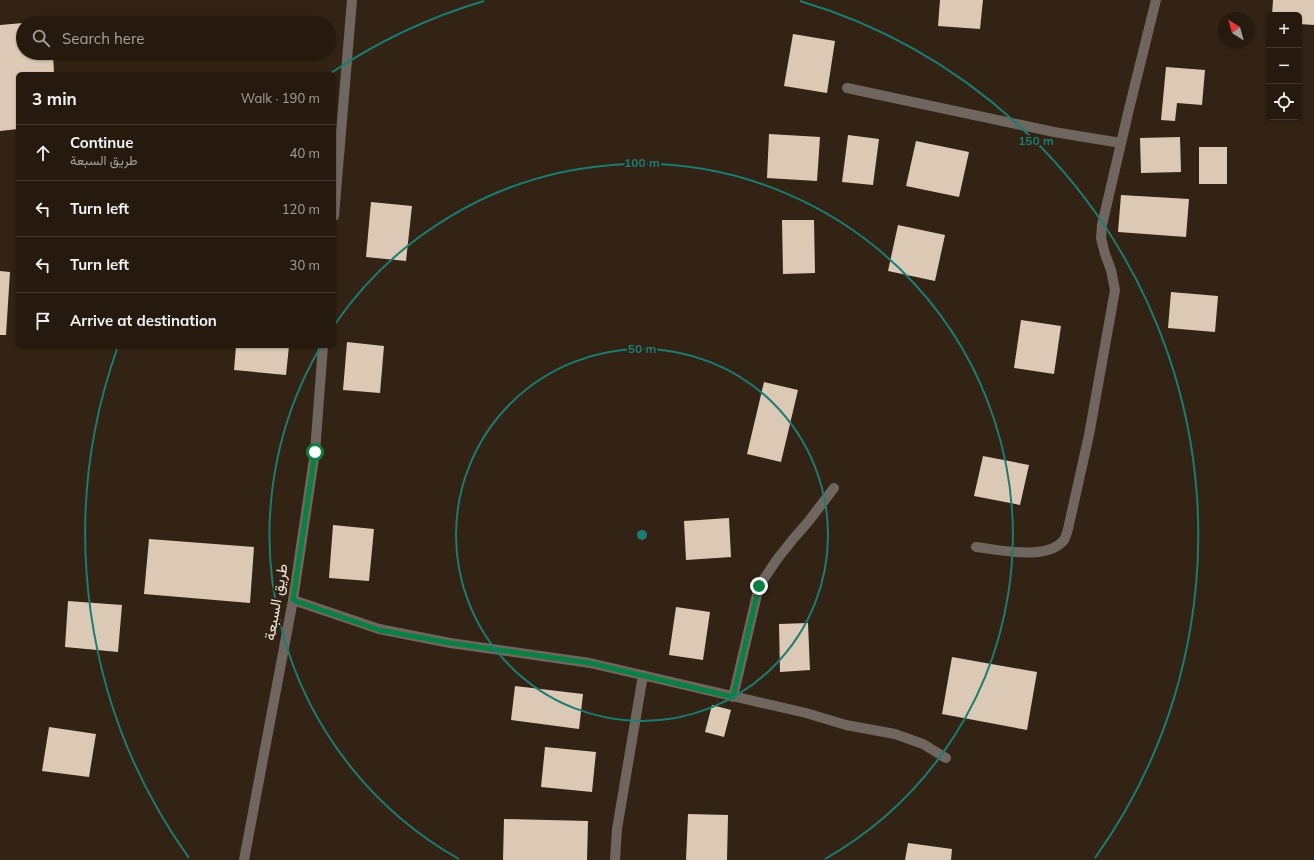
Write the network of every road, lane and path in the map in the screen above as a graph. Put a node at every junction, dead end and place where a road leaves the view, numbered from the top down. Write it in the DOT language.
graph roads {
  1 [pos="352,0"];
  2 [pos="1156,0"];
  3 [pos="847,88"];
  4 [pos="1121,143"];
  5 [pos="336,192"];
  6 [pos="323,348"];
  7 [pos="834,488"];
  8 [pos="976,547"];
  9 [pos="293,600"];
  10 [pos="643,675"];
  11 [pos="733,697"];
  12 [pos="946,758"];
  13 [pos="244,860"];
  14 [pos="615,860"];
  1 -- 5 [label="street"];
  2 -- 4 [label="street"];
  3 -- 4 [label="street"];
  4 -- 8 [label="street"];
  6 -- 9 [label="street, طريق السبعة"];
  7 -- 11 [label="street"];
  9 -- 10 [label="street"];
  9 -- 13 [label="street, طريق السبعة"];
  10 -- 11 [label="street"];
  10 -- 14 [label="street"];
  11 -- 12 [label="street"];
}
